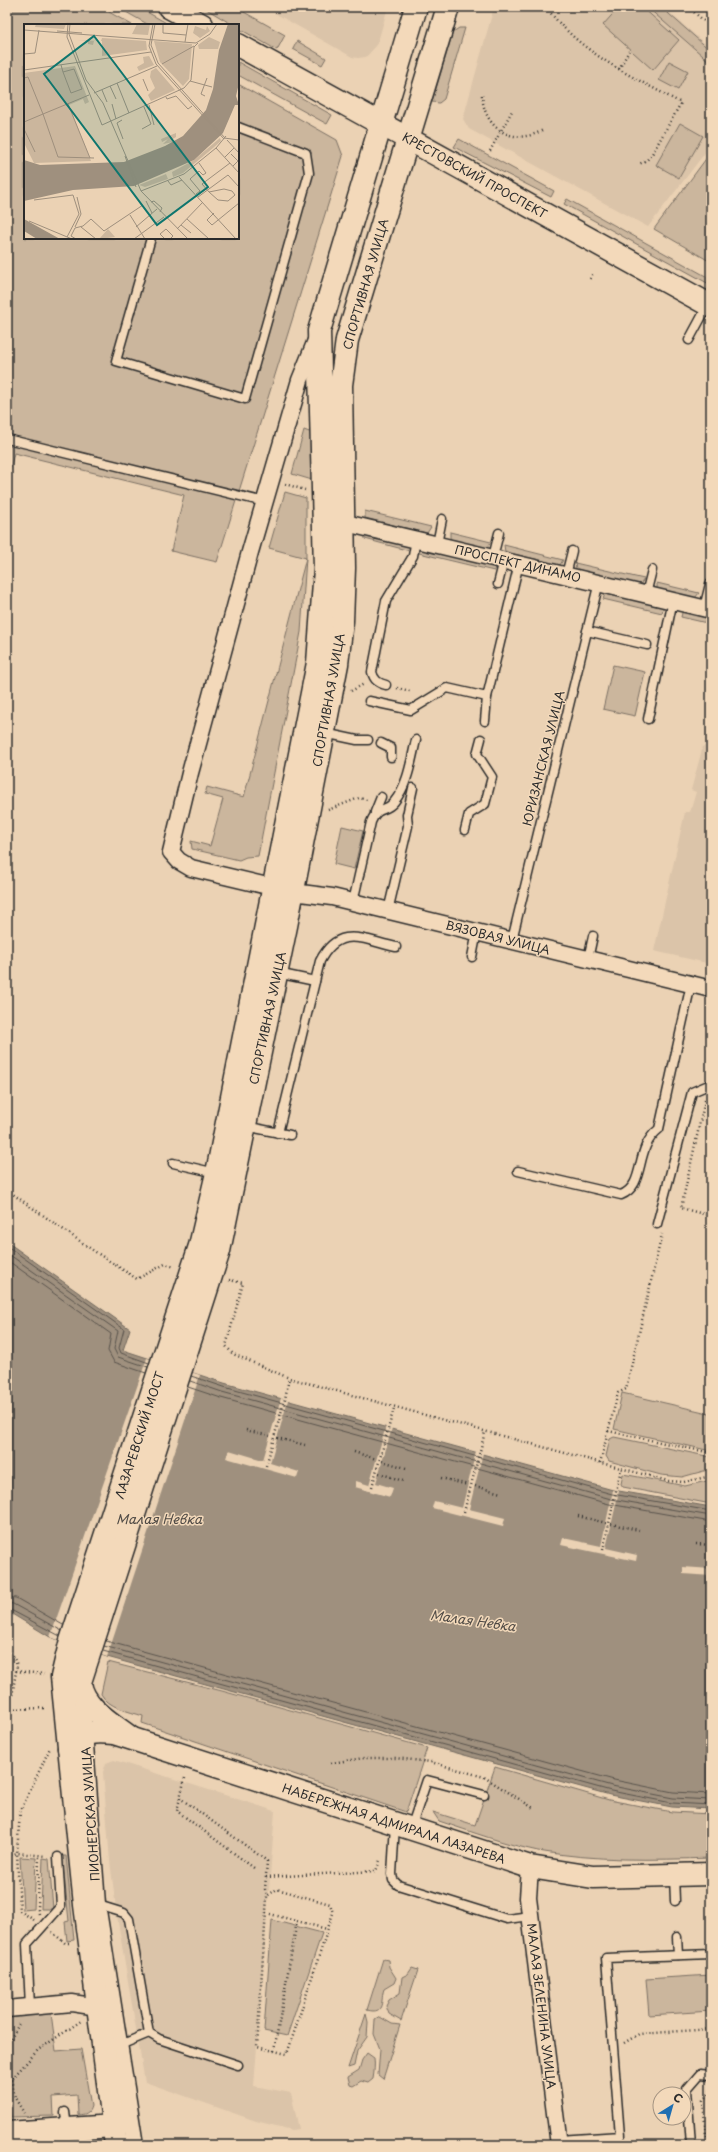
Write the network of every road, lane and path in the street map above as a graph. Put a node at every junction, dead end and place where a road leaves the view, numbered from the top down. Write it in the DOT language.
graph roads {
  1 [pos="169,7"];
  2 [pos="416,7"];
  3 [pos="448,7"];
  4 [pos="546,7"];
  5 [pos="688,7"];
  6 [pos="200,24"];
  7 [pos="711,27"];
  8 [pos="239,46"];
  9 [pos="629,51"];
  10 [pos="618,69"];
  11 [pos="482,95"];
  12 [pos="512,111"];
  13 [pos="381,124"];
  14 [pos="239,127"];
  15 [pos="544,130"];
  16 [pos="501,131"];
  17 [pos="409,139"];
  18 [pos="490,151"];
  19 [pos="640,164"];
  20 [pos="151,239"];
  21 [pos="593,273"];
  22 [pos="590,280"];
  23 [pos="710,305"];
  24 [pos="319,331"];
  25 [pos="689,340"];
  26 [pos="7,439"];
  27 [pos="282,484"];
  28 [pos="308,491"];
  29 [pos="265,502"];
  30 [pos="442,519"];
  31 [pos="334,520"];
  32 [pos="500,533"];
  33 [pos="416,539"];
  34 [pos="437,544"];
  35 [pos="572,551"];
  36 [pos="505,560"];
  37 [pos="652,570"];
  38 [pos="566,575"];
  39 [pos="599,582"];
  40 [pos="498,584"];
  41 [pos="710,584"];
  42 [pos="646,594"];
  43 [pos="673,600"];
  44 [pos="708,609"];
  45 [pos="586,632"];
  46 [pos="647,645"];
  47 [pos="374,678"];
  48 [pos="386,685"];
  49 [pos="348,693"];
  50 [pos="487,697"];
  51 [pos="369,701"];
  52 [pos="648,719"];
  53 [pos="485,720"];
  54 [pos="323,733"];
  55 [pos="480,739"];
  56 [pos="368,740"];
  57 [pos="416,740"];
  58 [pos="381,743"];
  59 [pos="391,756"];
  60 [pos="413,788"];
  61 [pos="381,797"];
  62 [pos="359,798"];
  63 [pos="325,811"];
  64 [pos="375,812"];
  65 [pos="465,830"];
  66 [pos="284,890"];
  67 [pos="354,902"];
  68 [pos="388,911"];
  69 [pos="477,932"];
  70 [pos="593,936"];
  71 [pos="512,940"];
  72 [pos="396,947"];
  73 [pos="472,956"];
  74 [pos="588,959"];
  75 [pos="276,973"];
  76 [pos="315,981"];
  77 [pos="691,984"];
  78 [pos="711,989"];
  79 [pos="709,1085"];
  80 [pos="245,1126"];
  81 [pos="278,1133"];
  82 [pos="290,1135"];
  83 [pos="173,1163"];
  84 [pos="518,1170"];
  85 [pos="217,1173"];
  86 [pos="7,1190"];
  87 [pos="711,1216"];
  88 [pos="657,1224"];
  89 [pos="179,1268"];
  90 [pos="225,1278"];
  91 [pos="172,1366"];
  92 [pos="289,1378"];
  93 [pos="711,1390"];
  94 [pos="711,1399"];
  95 [pos="394,1408"];
  96 [pos="246,1430"];
  97 [pos="608,1431"];
  98 [pos="485,1432"];
  99 [pos="270,1436"];
  100 [pos="277,1438"];
  101 [pos="305,1446"];
  102 [pos="354,1452"];
  103 [pos="711,1454"];
  104 [pos="376,1459"];
  105 [pos="382,1461"];
  106 [pos="600,1463"];
  107 [pos="266,1466"];
  108 [pos="406,1468"];
  109 [pos="621,1469"];
  110 [pos="378,1473"];
  111 [pos="711,1476"];
  112 [pos="441,1478"];
  113 [pos="403,1481"];
  114 [pos="468,1485"];
  115 [pos="475,1486"];
  116 [pos="372,1487"];
  117 [pos="502,1493"];
  118 [pos="464,1512"];
  119 [pos="578,1516"];
  120 [pos="606,1523"];
  121 [pos="611,1524"];
  122 [pos="639,1530"];
  123 [pos="696,1544"];
  124 [pos="711,1545"];
  125 [pos="603,1550"];
  126 [pos="80,1647"];
  127 [pos="7,1650"];
  128 [pos="16,1671"];
  129 [pos="46,1674"];
  130 [pos="81,1692"];
  131 [pos="47,1708"];
  132 [pos="9,1709"];
  133 [pos="7,1728"];
  134 [pos="131,1738"];
  135 [pos="69,1742"];
  136 [pos="185,1778"];
  137 [pos="484,1795"];
  138 [pos="180,1798"];
  139 [pos="403,1826"];
  140 [pos="17,1853"];
  141 [pos="7,1856"];
  142 [pos="58,1857"];
  143 [pos="381,1857"];
  144 [pos="530,1867"];
  145 [pos="254,1868"];
  146 [pos="711,1874"];
  147 [pos="674,1876"];
  148 [pos="266,1877"];
  149 [pos="267,1896"];
  150 [pos="676,1901"];
  151 [pos="91,1905"];
  152 [pos="266,1913"];
  153 [pos="530,1916"];
  154 [pos="297,1921"];
  155 [pos="44,1925"];
  156 [pos="328,1930"];
  157 [pos="677,1937"];
  158 [pos="711,1954"];
  159 [pos="678,1955"];
  160 [pos="30,2007"];
  161 [pos="7,2009"];
  162 [pos="90,2014"];
  163 [pos="711,2030"];
  164 [pos="149,2033"];
  165 [pos="7,2046"];
  166 [pos="111,2047"];
  167 [pos="613,2049"];
  168 [pos="274,2051"];
  169 [pos="7,2060"];
  170 [pos="238,2065"];
  171 [pos="711,2075"];
  172 [pos="11,2079"];
  173 [pos="7,2084"];
  174 [pos="711,2091"];
  175 [pos="25,2115"];
  176 [pos="7,2133"];
  177 [pos="124,2139"];
  178 [pos="559,2142"];
  179 [pos="711,2142"];
  180 [pos="691,2145"];
  1 -- 6 [label="street"];
  2 -- 13 [label="street, СПОРТИВНАЯ УЛИЦА"];
  3 -- 17 [label="street, СПОРТИВНАЯ УЛИЦА"];
  4 -- 10 [label="path"];
  5 -- 7 [label="path"];
  8 -- 13 [label="street, КРЕСТОВСКИЙ ПРОСПЕКТ"];
  9 -- 10 [label="path"];
  10 -- 19 [label="path"];
  11 -- 16 [label="path"];
  12 -- 16 [label="path"];
  13 -- 17 [label="street, КРЕСТОВСКИЙ ПРОСПЕКТ"];
  13 -- 24 [label="street, СПОРТИВНАЯ УЛИЦА"];
  14 -- 20 [label="lane"];
  15 -- 16 [label="path"];
  16 -- 18 [label="path"];
  17 -- 23 [label="street, КРЕСТОВСКИЙ ПРОСПЕКТ"];
  17 -- 31 [label="street, СПОРТИВНАЯ УЛИЦА"];
  21 -- 22 [label="path"];
  23 -- 25 [label="lane"];
  24 -- 29 [label="street, СПОРТИВНАЯ УЛИЦА"];
  24 -- 31 [label="street, СПОРТИВНАЯ УЛИЦА"];
  26 -- 29 [label="lane"];
  27 -- 28 [label="path"];
  29 -- 66 [label="street, СПОРТИВНАЯ УЛИЦА"];
  30 -- 34 [label="lane"];
  31 -- 33 [label="street, ПРОСПЕКТ ДИНАМО"];
  31 -- 54 [label="street, СПОРТИВНАЯ УЛИЦА"];
  31 -- 66 [label="street, СПОРТИВНАЯ УЛИЦА"];
  32 -- 36 [label="lane"];
  33 -- 34 [label="street, ПРОСПЕКТ ДИНАМО"];
  33 -- 47 [label="lane"];
  34 -- 36 [label="street, ПРОСПЕКТ ДИНАМО"];
  35 -- 38 [label="lane"];
  36 -- 38 [label="street, ПРОСПЕКТ ДИНАМО"];
  36 -- 40 [label="lane"];
  36 -- 50 [label="lane"];
  37 -- 42 [label="lane"];
  38 -- 39 [label="street, ПРОСПЕКТ ДИНАМО"];
  39 -- 42 [label="street, ПРОСПЕКТ ДИНАМО"];
  39 -- 45 [label="lane, ЮРИЗАНСКАЯ УЛИЦА"];
  41 -- 44 [label="lane"];
  42 -- 43 [label="street, ПРОСПЕКТ ДИНАМО"];
  43 -- 44 [label="street, ПРОСПЕКТ ДИНАМО"];
  43 -- 52 [label="lane"];
  45 -- 46 [label="lane"];
  45 -- 71 [label="lane, ЮРИЗАНСКАЯ УЛИЦА"];
  47 -- 48 [label="lane"];
  47 -- 49 [label="path"];
  50 -- 51 [label="lane"];
  50 -- 53 [label="lane"];
  54 -- 56 [label="lane"];
  54 -- 66 [label="street, СПОРТИВНАЯ УЛИЦА"];
  55 -- 65 [label="lane"];
  57 -- 64 [label="lane"];
  58 -- 59 [label="lane"];
  60 -- 68 [label="lane"];
  61 -- 64 [label="lane"];
  62 -- 63 [label="path"];
  64 -- 67 [label="lane"];
  66 -- 67 [label="street, ВЯЗОВАЯ УЛИЦА"];
  66 -- 75 [label="street, СПОРТИВНАЯ УЛИЦА"];
  66 -- 85 [label="street, СПОРТИВНАЯ УЛИЦА"];
  67 -- 68 [label="street, ВЯЗОВАЯ УЛИЦА"];
  68 -- 69 [label="street, ВЯЗОВАЯ УЛИЦА"];
  69 -- 71 [label="street, ВЯЗОВАЯ УЛИЦА"];
  69 -- 73 [label="lane"];
  70 -- 74 [label="lane"];
  71 -- 74 [label="street, ВЯЗОВАЯ УЛИЦА"];
  72 -- 76 [label="lane"];
  74 -- 77 [label="street, ВЯЗОВАЯ УЛИЦА"];
  75 -- 76 [label="lane"];
  75 -- 80 [label="street, СПОРТИВНАЯ УЛИЦА"];
  76 -- 81 [label="lane"];
  77 -- 78 [label="street, ВЯЗОВАЯ УЛИЦА"];
  77 -- 84 [label="lane"];
  79 -- 87 [label="path"];
  79 -- 88 [label="lane"];
  80 -- 81 [label="lane"];
  80 -- 91 [label="street, СПОРТИВНАЯ УЛИЦА"];
  81 -- 82 [label="lane"];
  83 -- 85 [label="lane"];
  85 -- 91 [label="street, СПОРТИВНАЯ УЛИЦА"];
  86 -- 89 [label="path"];
  88 -- 97 [label="path"];
  90 -- 92 [label="path"];
  91 -- 126 [label="street, ЛАЗАРЕВСКИЙ МОСТ"];
  92 -- 95 [label="path"];
  92 -- 107 [label="path"];
  93 -- 94 [label="path"];
  95 -- 98 [label="path"];
  95 -- 116 [label="path"];
  96 -- 99 [label="path"];
  97 -- 103 [label="path"];
  97 -- 106 [label="path"];
  98 -- 106 [label="path"];
  98 -- 118 [label="path"];
  100 -- 101 [label="path"];
  102 -- 104 [label="path"];
  105 -- 108 [label="path"];
  106 -- 109 [label="path"];
  109 -- 111 [label="path"];
  109 -- 125 [label="path"];
  110 -- 113 [label="path"];
  112 -- 114 [label="path"];
  115 -- 117 [label="path"];
  119 -- 120 [label="path"];
  121 -- 122 [label="path"];
  123 -- 124 [label="path"];
  126 -- 130 [label="street"];
  126 -- 135 [label="street"];
  127 -- 128 [label="path"];
  128 -- 129 [label="path"];
  128 -- 132 [label="path"];
  130 -- 134 [label="street"];
  130 -- 135 [label="street"];
  131 -- 132 [label="path"];
  132 -- 133 [label="path"];
  134 -- 135 [label="street, НАБЕРЕЖНАЯ АДМИРАЛА ЛАЗАРЕВА"];
  134 -- 139 [label="street, НАБЕРЕЖНАЯ АДМИРАЛА ЛАЗАРЕВА"];
  135 -- 140 [label="path"];
  135 -- 151 [label="street, ПИОНЕРСКАЯ УЛИЦА"];
  136 -- 138 [label="path"];
  137 -- 139 [label="lane"];
  138 -- 145 [label="path"];
  138 -- 148 [label="path"];
  139 -- 144 [label="street, НАБЕРЕЖНАЯ АДМИРАЛА ЛАЗАРЕВА"];
  139 -- 153 [label="lane"];
  140 -- 141 [label="path"];
  140 -- 142 [label="path"];
  140 -- 155 [label="path"];
  142 -- 155 [label="lane"];
  143 -- 148 [label="path"];
  144 -- 147 [label="street, НАБЕРЕЖНАЯ АДМИРАЛА ЛАЗАРЕВА"];
  144 -- 153 [label="street, МАЛАЯ ЗЕЛЕНИНА УЛИЦА"];
  146 -- 147 [label="street, НАБЕРЕЖНАЯ АДМИРАЛА ЛАЗАРЕВА"];
  147 -- 150 [label="lane"];
  148 -- 149 [label="path"];
  149 -- 152 [label="path"];
  149 -- 156 [label="path"];
  151 -- 162 [label="street, ПИОНЕРСКАЯ УЛИЦА"];
  151 -- 164 [label="lane"];
  151 -- 166 [label="street, ПИОНЕРСКАЯ УЛИЦА"];
  152 -- 154 [label="path"];
  152 -- 168 [label="path"];
  153 -- 178 [label="street, МАЛАЯ ЗЕЛЕНИНА УЛИЦА"];
  154 -- 156 [label="path"];
  154 -- 168 [label="path"];
  155 -- 160 [label="lane"];
  156 -- 168 [label="path"];
  157 -- 159 [label="lane"];
  158 -- 159 [label="lane"];
  159 -- 167 [label="lane"];
  160 -- 161 [label="street"];
  160 -- 162 [label="street"];
  160 -- 165 [label="path"];
  162 -- 166 [label="street, ПИОНЕРСКАЯ УЛИЦА"];
  162 -- 172 [label="path"];
  163 -- 167 [label="path"];
  164 -- 166 [label="lane"];
  164 -- 170 [label="lane"];
  166 -- 177 [label="street, ПИОНЕРСКАЯ УЛИЦА"];
  167 -- 178 [label="lane"];
  169 -- 172 [label="path"];
  171 -- 180 [label="lane"];
  172 -- 173 [label="path"];
  172 -- 175 [label="path"];
  174 -- 179 [label="path"];
  176 -- 177 [label="street"];
}
